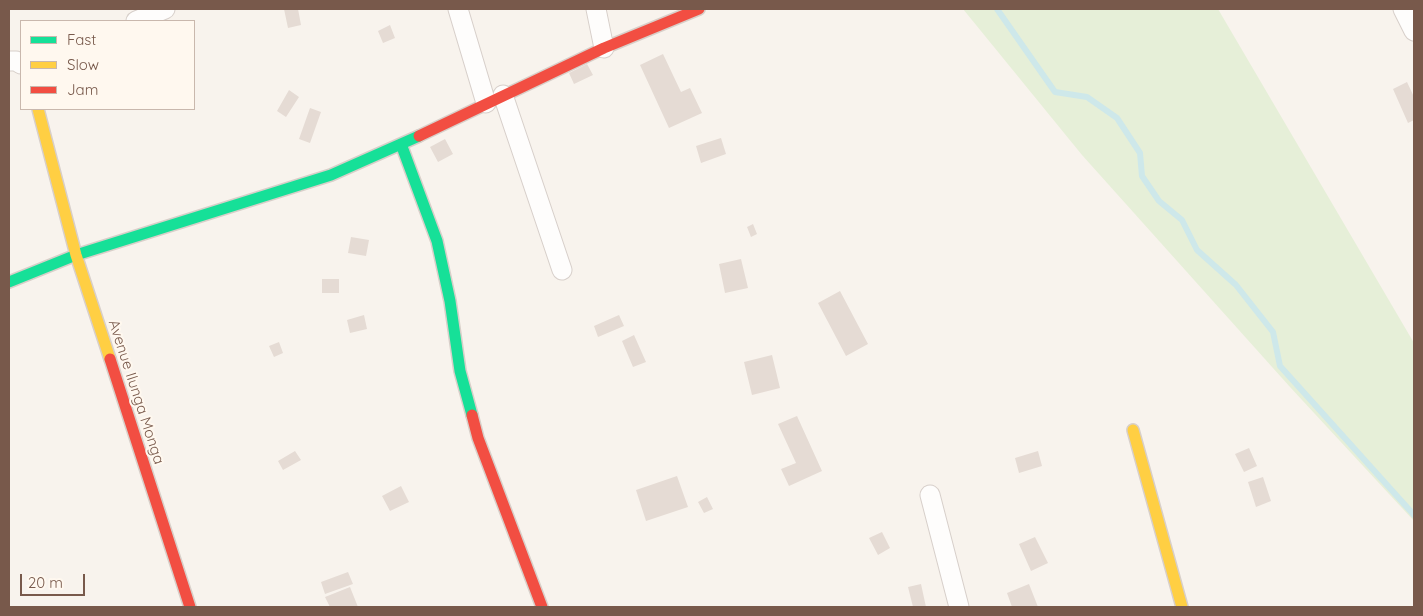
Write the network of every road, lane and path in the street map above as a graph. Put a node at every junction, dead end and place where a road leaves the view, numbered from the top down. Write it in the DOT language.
graph roads {
  1 [pos="165,9"];
  2 [pos="458,9"];
  3 [pos="596,9"];
  4 [pos="699,9"];
  5 [pos="1403,9"];
  6 [pos="138,20"];
  7 [pos="1414,31"];
  8 [pos="604,48"];
  9 [pos="495,99"];
  10 [pos="38,110"];
  11 [pos="401,144"];
  12 [pos="76,255"];
  13 [pos="562,270"];
  14 [pos="9,282"];
  15 [pos="1134,430"];
  16 [pos="930,495"];
  17 [pos="190,607"];
  18 [pos="542,607"];
  19 [pos="959,607"];
  20 [pos="1182,607"];
  1 -- 6 [label="street"];
  2 -- 9 [label="street"];
  3 -- 8 [label="street"];
  4 -- 8 [label="street"];
  5 -- 7 [label="street"];
  8 -- 9 [label="street"];
  9 -- 11 [label="street"];
  9 -- 13 [label="street"];
  10 -- 12 [label="street, Avenue Ilunga Monga"];
  11 -- 12 [label="street"];
  11 -- 18 [label="street"];
  12 -- 14 [label="street"];
  12 -- 17 [label="street, Avenue Ilunga Monga"];
  15 -- 20 [label="street"];
  16 -- 19 [label="street"];
}
